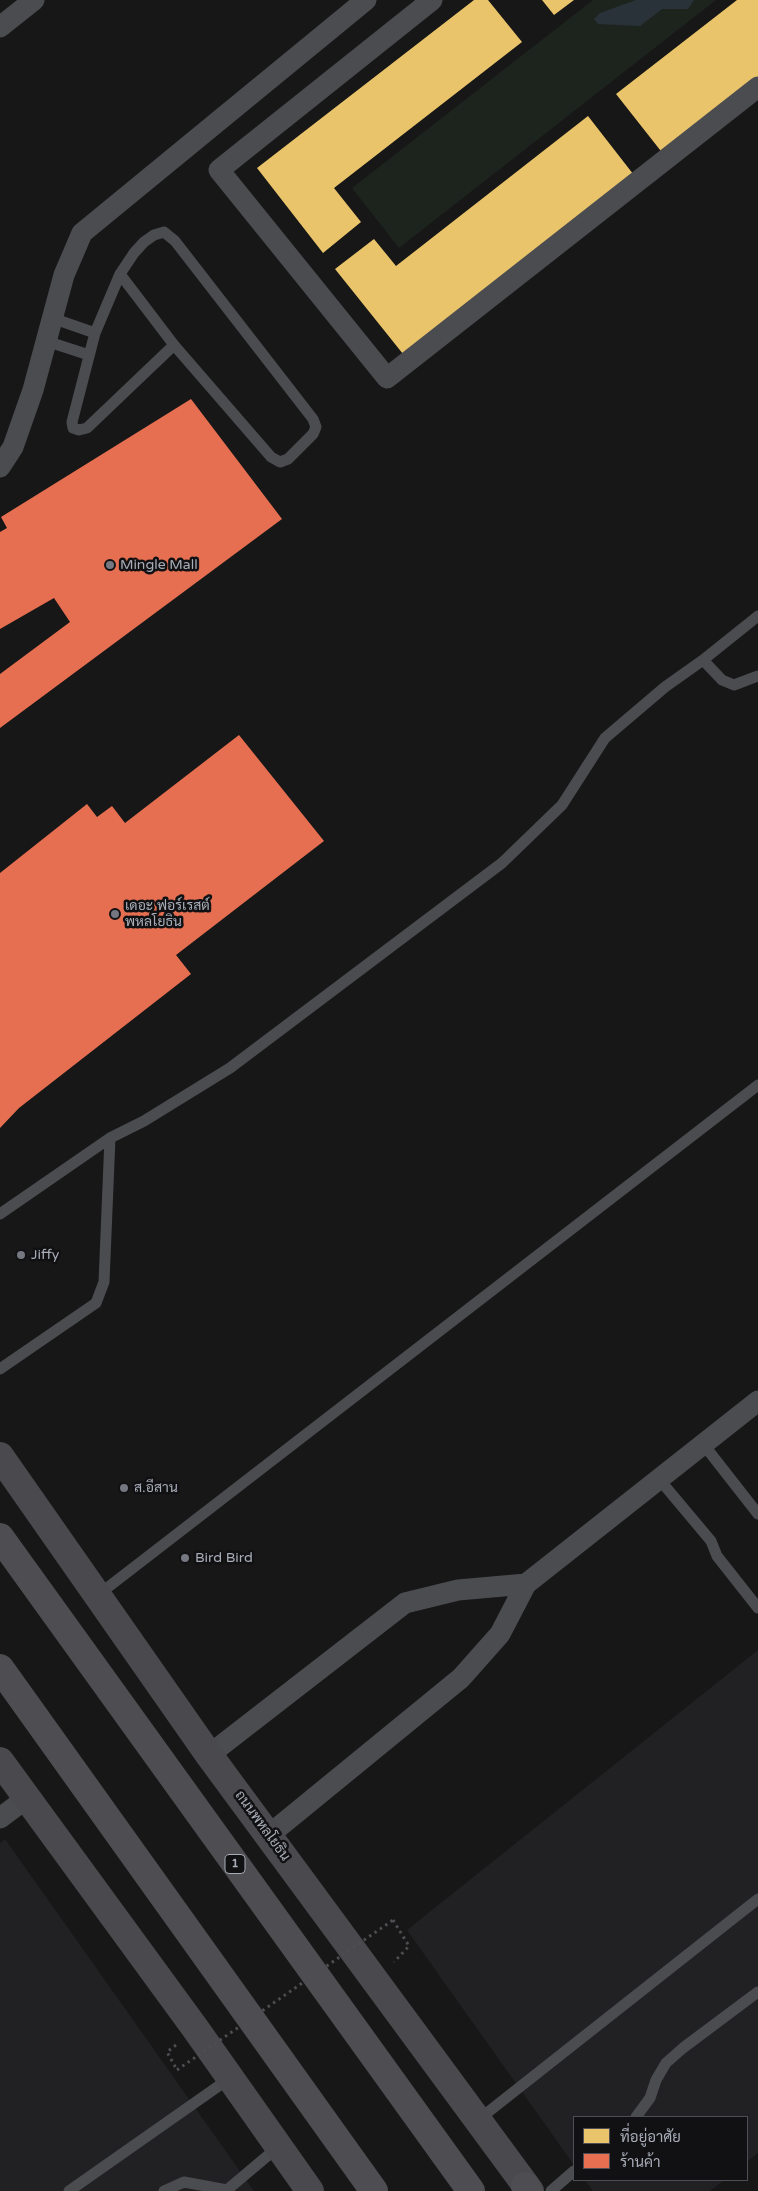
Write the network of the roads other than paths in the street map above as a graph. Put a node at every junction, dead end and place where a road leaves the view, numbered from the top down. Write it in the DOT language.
graph roads {
  1 [pos="34,0"];
  2 [pos="366,0"];
  3 [pos="432,0"];
  4 [pos="0,27"];
  5 [pos="758,86"];
  6 [pos="120,274"];
  7 [pos="52,318"];
  8 [pos="95,332"];
  9 [pos="46,341"];
  10 [pos="174,345"];
  11 [pos="89,355"];
  12 [pos="0,467"];
  13 [pos="758,616"];
  14 [pos="703,660"];
  15 [pos="758,676"];
  16 [pos="758,1085"];
  17 [pos="110,1138"];
  18 [pos="0,1214"];
  19 [pos="0,1369"];
  20 [pos="758,1401"];
  21 [pos="704,1445"];
  22 [pos="0,1456"];
  23 [pos="659,1479"];
  24 [pos="758,1514"];
  25 [pos="0,1537"];
  26 [pos="526,1584"];
  27 [pos="98,1595"];
  28 [pos="758,1608"];
  29 [pos="0,1668"];
  30 [pos="209,1755"];
  31 [pos="0,1761"];
  32 [pos="28,1797"];
  33 [pos="0,1818"];
  34 [pos="269,1835"];
  35 [pos="758,1899"];
  36 [pos="758,1992"];
  37 [pos="230,2078"];
  38 [pos="637,2116"];
  39 [pos="478,2120"];
  40 [pos="278,2147"];
  41 [pos="573,2172"];
  42 [pos="528,2189"];
  43 [pos="69,2191"];
  44 [pos="164,2191"];
  45 [pos="310,2191"];
  46 [pos="374,2191"];
  47 [pos="471,2191"];
  48 [pos="552,2191"];
  1 -- 4 [label="street"];
  2 -- 7 [label="street"];
  3 -- 5 [label="street"];
  6 -- 8 [label="lane"];
  6 -- 10 [label="lane"];
  6 -- 10 [label="lane"];
  7 -- 8 [label="lane"];
  7 -- 9 [label="street"];
  8 -- 11 [label="lane"];
  9 -- 11 [label="lane"];
  9 -- 12 [label="street"];
  10 -- 11 [label="lane"];
  13 -- 14 [label="lane"];
  14 -- 15 [label="lane"];
  14 -- 17 [label="lane"];
  16 -- 27 [label="lane"];
  17 -- 18 [label="lane"];
  17 -- 19 [label="lane"];
  20 -- 21 [label="street"];
  21 -- 23 [label="street"];
  21 -- 24 [label="lane"];
  22 -- 27 [label="main road, ถนนพหลโยธิน"];
  23 -- 26 [label="street"];
  23 -- 28 [label="lane"];
  25 -- 47 [label="highway, 1"];
  26 -- 30 [label="street"];
  26 -- 34 [label="street"];
  27 -- 30 [label="main road, ถนนพหลโยธิน"];
  29 -- 46 [label="highway"];
  30 -- 34 [label="main road, ถนนพหลโยธิน"];
  31 -- 32 [label="main road"];
  32 -- 33 [label="street"];
  32 -- 37 [label="main road"];
  34 -- 39 [label="main road, ถนนพหลโยธิน"];
  35 -- 39 [label="lane"];
  36 -- 38 [label="lane"];
  37 -- 40 [label="main road"];
  37 -- 43 [label="lane"];
  39 -- 42 [label="main road, ถนนพหลโยธิน"];
  40 -- 44 [label="lane"];
  40 -- 45 [label="main road"];
  41 -- 48 [label="lane"];
}
